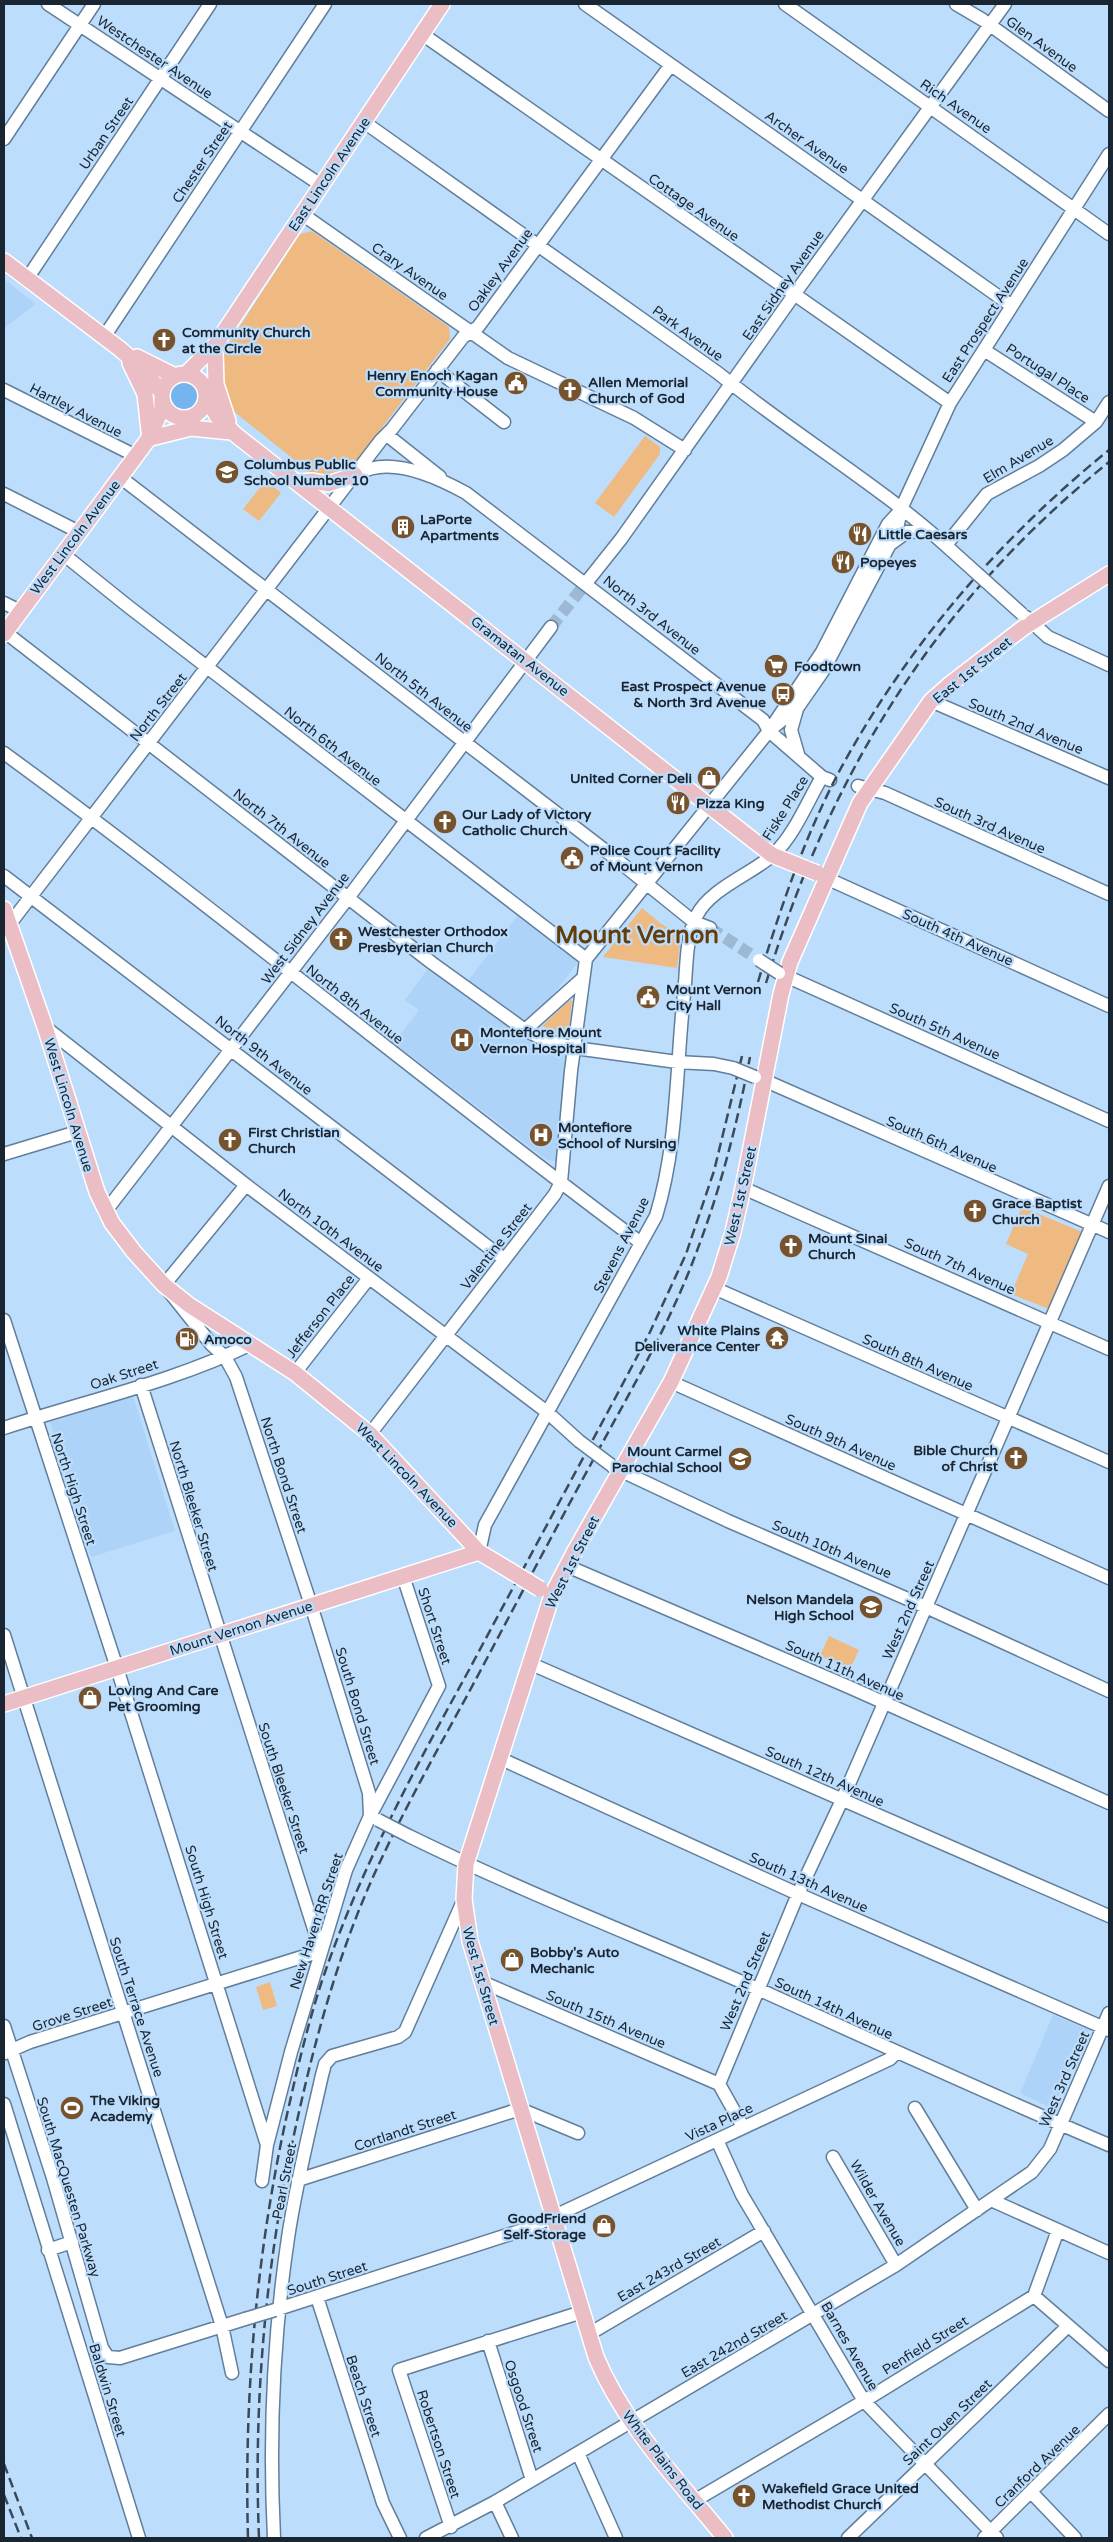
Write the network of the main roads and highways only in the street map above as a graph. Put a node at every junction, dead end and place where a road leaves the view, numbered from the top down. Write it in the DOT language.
graph roads {
  1 [pos="442,4"];
  2 [pos="4,261"];
  3 [pos="215,347"];
  4 [pos="122,351"];
  5 [pos="180,375"];
  6 [pos="205,391"];
  7 [pos="162,396"];
  8 [pos="184,418"];
  9 [pos="233,433"];
  10 [pos="149,439"];
  11 [pos="355,475"];
  12 [pos="297,482"];
  13 [pos="1109,574"];
  14 [pos="4,633"];
  15 [pos="817,873"];
  16 [pos="4,909"];
  17 [pos="479,1552"];
  18 [pos="546,1592"];
  19 [pos="4,1704"];
  20 [pos="568,2264"];
  21 [pos="725,2538"];
  1 -- 3 [label="main road, East Lincoln Avenue"];
  2 -- 4 [label="main road"];
  3 -- 5 [label="main road, East Lincoln Avenue"];
  3 -- 6 [label="main road, East Lincoln Avenue"];
  3 -- 9 [label="main road"];
  4 -- 5 [label="main road"];
  4 -- 7 [label="main road"];
  4 -- 10 [label="main road"];
  5 -- 6 [label="main road"];
  5 -- 7 [label="main road"];
  6 -- 8 [label="main road"];
  6 -- 9 [label="main road, Gramatan Avenue"];
  7 -- 8 [label="main road"];
  7 -- 10 [label="main road, West Lincoln Avenue"];
  8 -- 9 [label="main road, Gramatan Avenue"];
  8 -- 10 [label="main road, West Lincoln Avenue"];
  9 -- 10 [label="main road"];
  9 -- 12 [label="main road, Gramatan Avenue"];
  10 -- 14 [label="main road, West Lincoln Avenue"];
  11 -- 12 [label="main road"];
  12 -- 15 [label="main road, Gramatan Avenue, bridge"];
  13 -- 15 [label="main road, East 1st Street"];
  15 -- 18 [label="main road, West 1st Street"];
  16 -- 17 [label="main road, West Lincoln Avenue"];
  17 -- 18 [label="main road, West Lincoln Avenue, bridge"];
  17 -- 19 [label="main road, Mount Vernon Avenue"];
  18 -- 20 [label="main road, West 1st Street"];
  20 -- 21 [label="main road, White Plains Road"];
}
